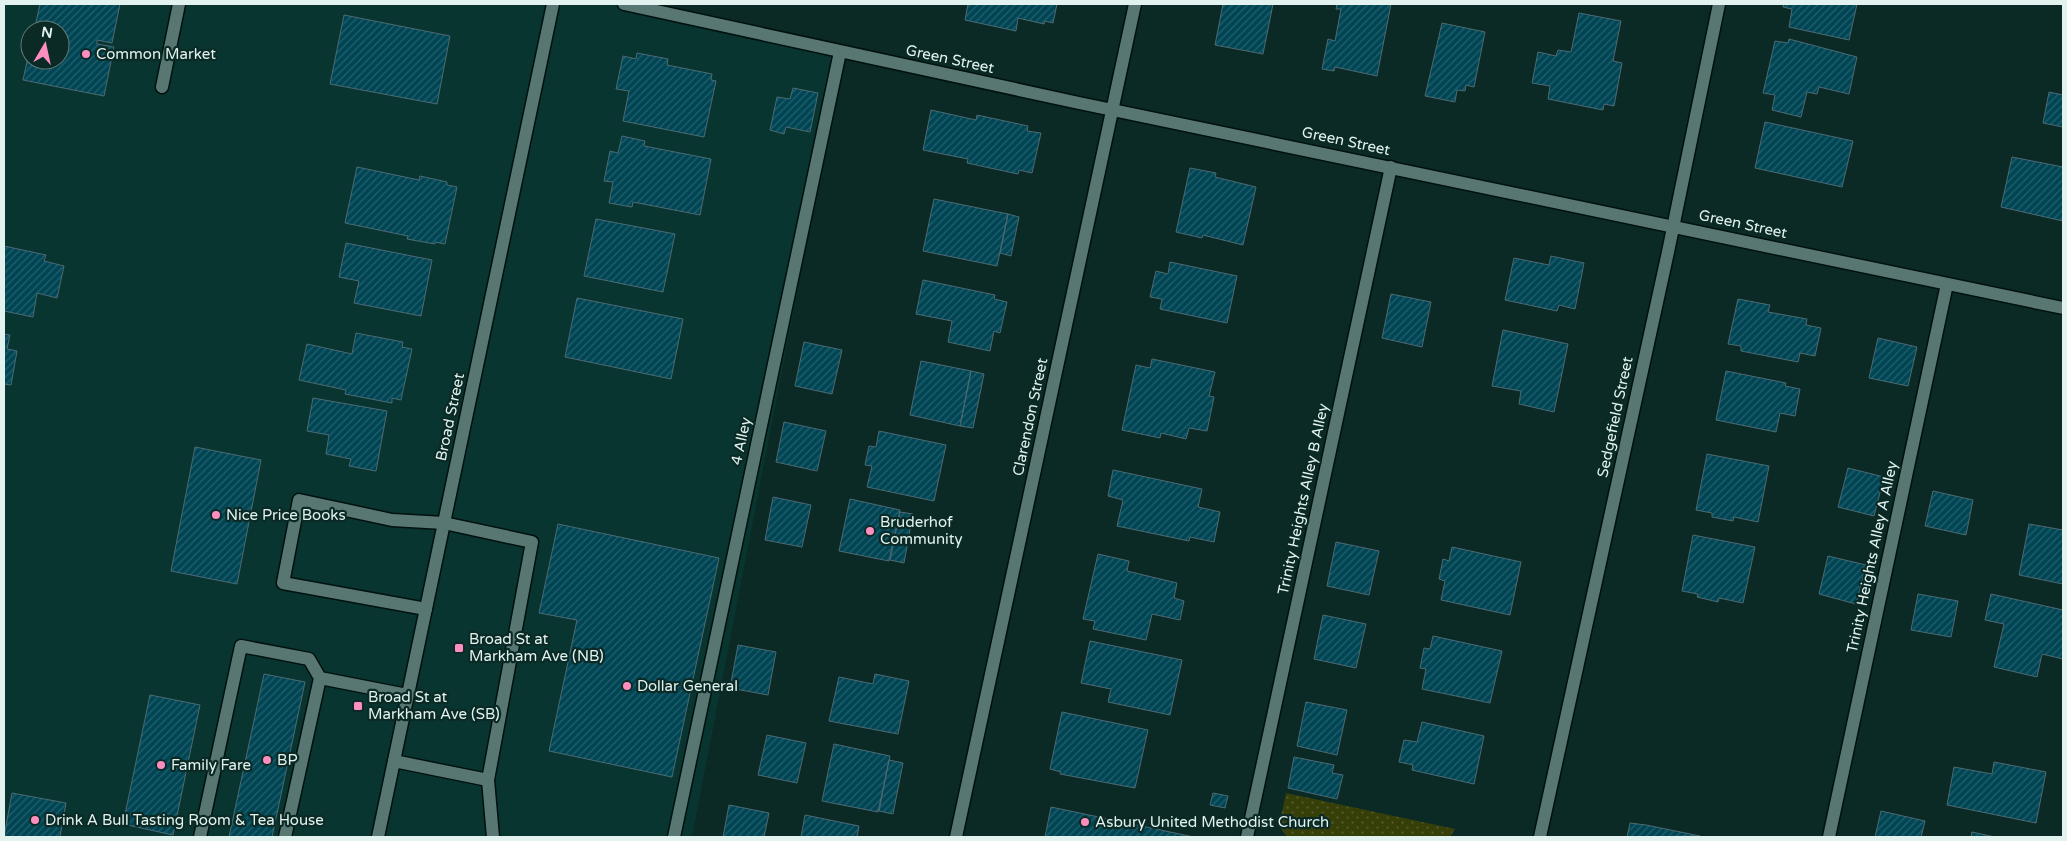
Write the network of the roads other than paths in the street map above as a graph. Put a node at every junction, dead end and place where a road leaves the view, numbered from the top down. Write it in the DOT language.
graph roads {
  1 [pos="179,4"];
  2 [pos="553,4"];
  3 [pos="624,4"];
  4 [pos="1135,4"];
  5 [pos="1719,4"];
  6 [pos="840,52"];
  7 [pos="162,88"];
  8 [pos="1112,110"];
  9 [pos="1391,167"];
  10 [pos="1673,226"];
  11 [pos="1947,284"];
  12 [pos="2063,308"];
  13 [pos="444,523"];
  14 [pos="426,609"];
  15 [pos="320,678"];
  16 [pos="407,695"];
  17 [pos="394,761"];
  18 [pos="488,780"];
  19 [pos="200,837"];
  20 [pos="285,837"];
  21 [pos="378,837"];
  22 [pos="493,837"];
  23 [pos="674,837"];
  24 [pos="956,837"];
  25 [pos="1247,837"];
  26 [pos="1540,837"];
  27 [pos="1829,837"];
  1 -- 7 [label="street"];
  2 -- 13 [label="street, Broad Street"];
  3 -- 6 [label="street, Green Street"];
  4 -- 8 [label="street, Clarendon Street"];
  5 -- 10 [label="street, Sedgefield Street"];
  6 -- 8 [label="street, Green Street"];
  6 -- 23 [label="street, 4 Alley"];
  8 -- 9 [label="street, Green Street"];
  8 -- 24 [label="street, Clarendon Street"];
  9 -- 10 [label="street, Green Street"];
  9 -- 25 [label="street, Trinity Heights Alley B Alley"];
  10 -- 11 [label="street, Green Street"];
  10 -- 26 [label="street, Sedgefield Street"];
  11 -- 12 [label="street, Green Street"];
  11 -- 27 [label="street, Trinity Heights Alley A Alley"];
  13 -- 14 [label="street, Broad Street"];
  13 -- 14 [label="street"];
  13 -- 18 [label="street"];
  14 -- 16 [label="street, Broad Street"];
  15 -- 16 [label="street"];
  15 -- 19 [label="street"];
  15 -- 20 [label="street"];
  16 -- 17 [label="street, Broad Street"];
  17 -- 18 [label="street"];
  17 -- 21 [label="street, Broad Street"];
  18 -- 22 [label="street"];
}
